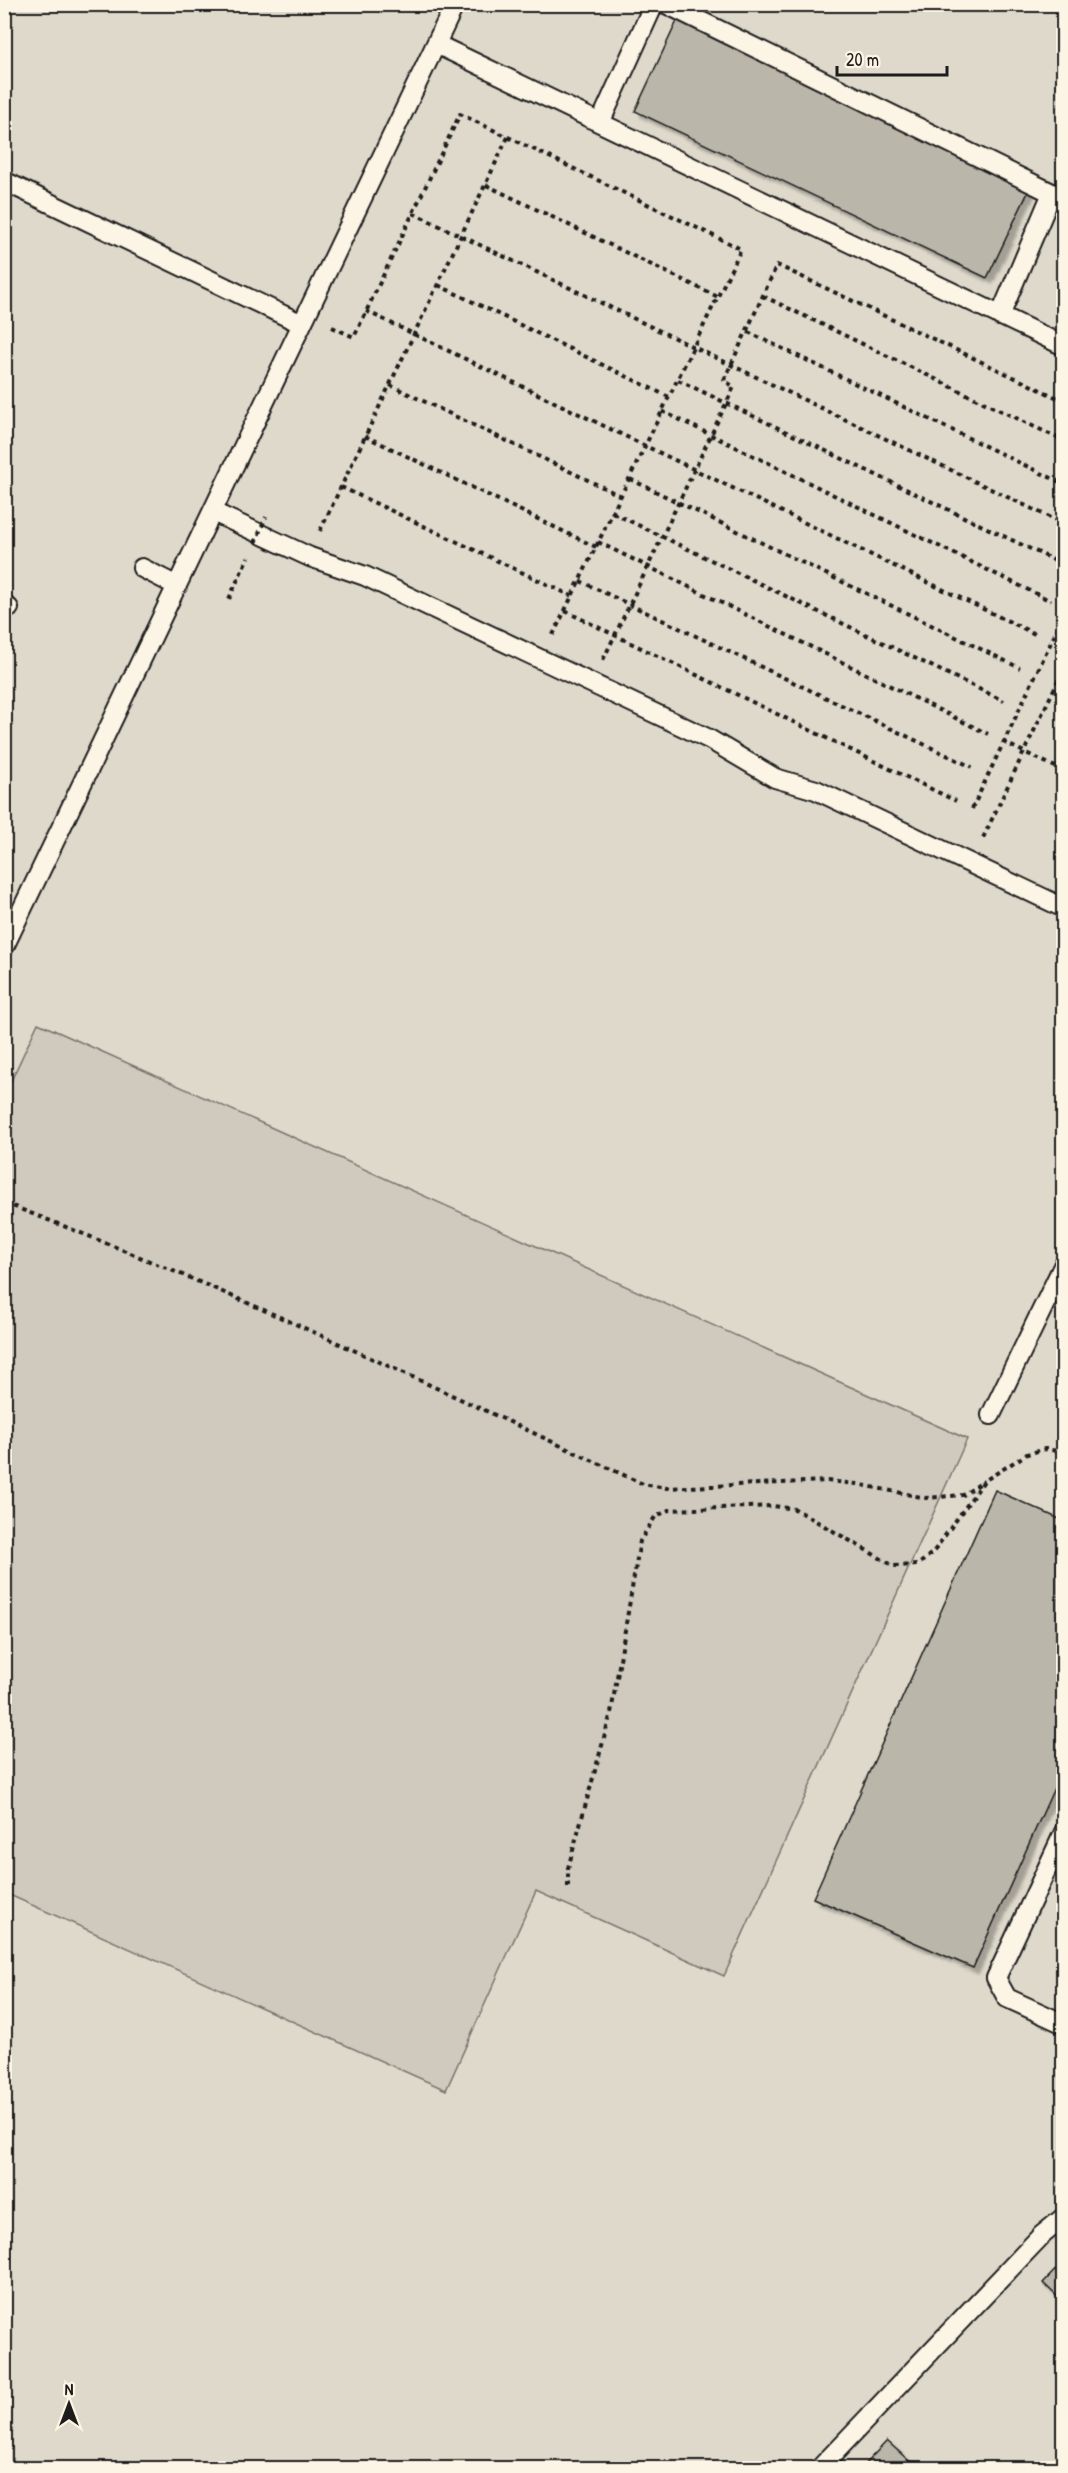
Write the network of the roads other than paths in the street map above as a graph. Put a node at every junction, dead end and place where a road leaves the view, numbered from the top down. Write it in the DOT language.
graph roads {
  1 [pos="455,4"];
  2 [pos="654,4"];
  3 [pos="666,4"];
  4 [pos="436,44"];
  5 [pos="600,123"];
  6 [pos="4,181"];
  7 [pos="1000,316"];
  8 [pos="304,319"];
  9 [pos="1064,346"];
  10 [pos="213,512"];
  11 [pos="142,568"];
  12 [pos="177,586"];
  13 [pos="1064,908"];
  14 [pos="4,947"];
  15 [pos="1064,1264"];
  16 [pos="991,1415"];
  17 [pos="1064,1832"];
  18 [pos="1064,2024"];
  19 [pos="1064,2217"];
  20 [pos="820,2469"];
  1 -- 4 [label="lane"];
  2 -- 5 [label="lane"];
  3 -- 7 [label="lane"];
  4 -- 5 [label="lane"];
  4 -- 8 [label="lane"];
  5 -- 7 [label="lane"];
  6 -- 8 [label="lane"];
  7 -- 9 [label="lane"];
  8 -- 10 [label="lane"];
  10 -- 12 [label="lane"];
  10 -- 13 [label="lane"];
  11 -- 12 [label="lane"];
  12 -- 14 [label="lane"];
  15 -- 16 [label="lane"];
  17 -- 18 [label="lane"];
  19 -- 20 [label="lane"];
}
